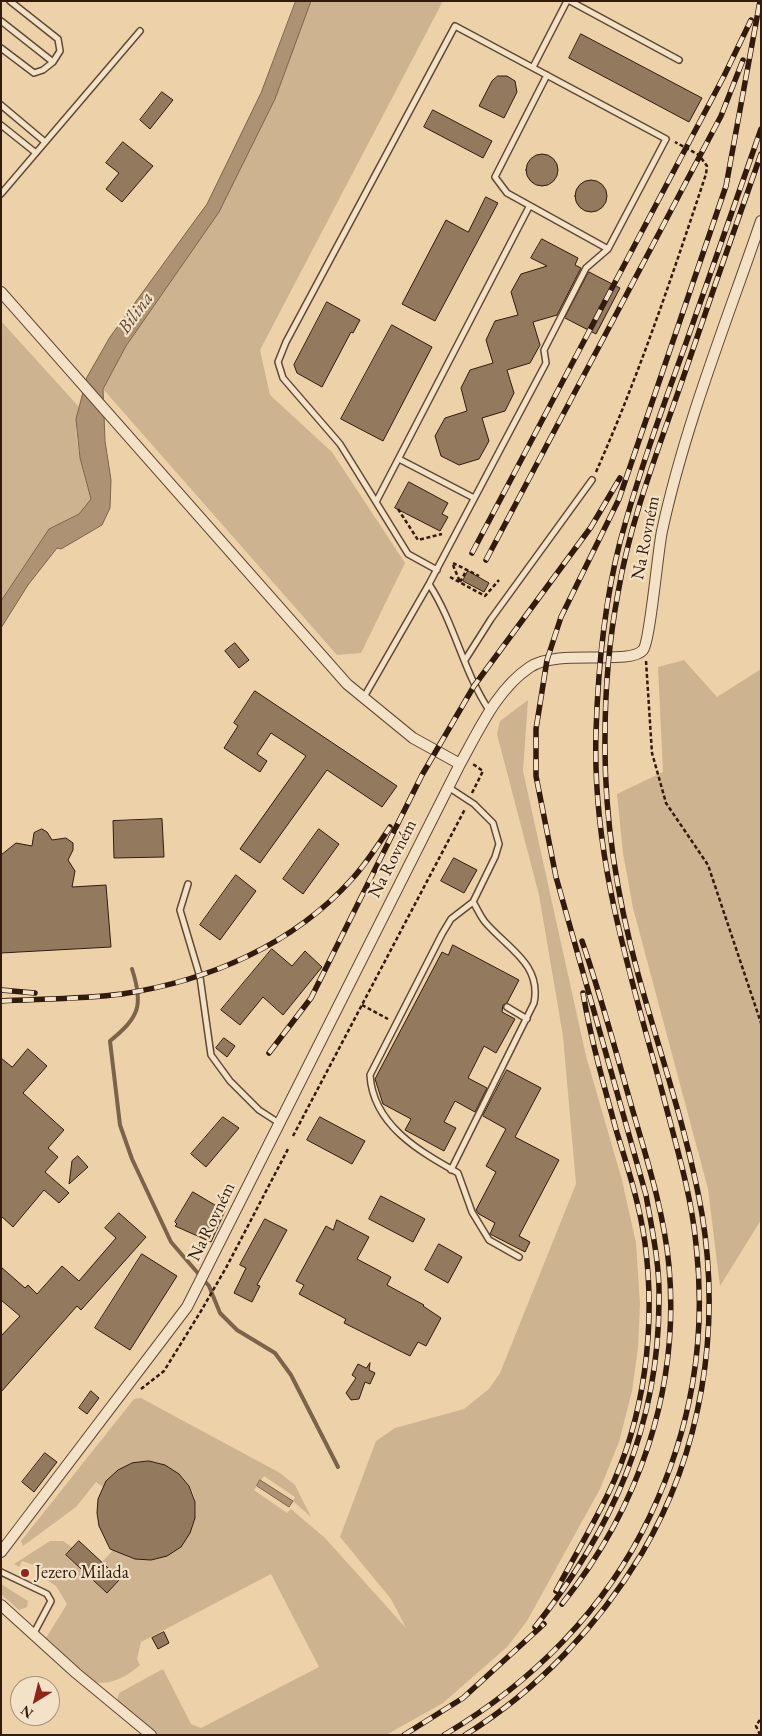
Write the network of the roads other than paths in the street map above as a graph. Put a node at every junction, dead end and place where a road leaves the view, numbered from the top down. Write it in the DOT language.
graph roads {
  1 [pos="10,1"];
  2 [pos="569,1"];
  3 [pos="1,21"];
  4 [pos="140,30"];
  5 [pos="1,48"];
  6 [pos="679,60"];
  7 [pos="54,62"];
  8 [pos="533,67"];
  9 [pos="547,75"];
  10 [pos="1,105"];
  11 [pos="1,125"];
  12 [pos="45,142"];
  13 [pos="36,153"];
  14 [pos="1,194"];
  15 [pos="529,207"];
  16 [pos="761,221"];
  17 [pos="608,249"];
  18 [pos="1,292"];
  19 [pos="399,459"];
  20 [pos="592,480"];
  21 [pos="474,498"];
  22 [pos="376,502"];
  23 [pos="437,570"];
  24 [pos="429,584"];
  25 [pos="465,660"];
  26 [pos="364,698"];
  27 [pos="490,711"];
  28 [pos="460,764"];
  29 [pos="448,787"];
  30 [pos="188,884"];
  31 [pos="473,902"];
  32 [pos="507,1007"];
  33 [pos="527,1019"];
  34 [pos="279,1123"];
  35 [pos="451,1170"];
  36 [pos="519,1257"];
  37 [pos="1,1552"];
  38 [pos="1,1572"];
  39 [pos="1,1605"];
  40 [pos="34,1633"];
  41 [pos="151,1735"];
  1 -- 7 [label="lane"];
  2 -- 6 [label="lane"];
  2 -- 8 [label="lane"];
  3 -- 7 [label="lane"];
  4 -- 12 [label="lane"];
  5 -- 7 [label="lane"];
  8 -- 9 [label="lane"];
  8 -- 22 [label="lane"];
  9 -- 15 [label="lane"];
  9 -- 17 [label="lane"];
  10 -- 12 [label="lane"];
  11 -- 13 [label="lane"];
  12 -- 13 [label="lane"];
  13 -- 14 [label="lane"];
  15 -- 17 [label="lane"];
  15 -- 19 [label="lane"];
  16 -- 27 [label="street, Na Rovném"];
  17 -- 21 [label="lane"];
  18 -- 26 [label="street"];
  19 -- 21 [label="lane"];
  19 -- 22 [label="lane"];
  20 -- 25 [label="lane"];
  21 -- 23 [label="lane"];
  22 -- 23 [label="lane"];
  23 -- 24 [label="lane"];
  24 -- 25 [label="lane"];
  24 -- 26 [label="lane"];
  25 -- 27 [label="lane"];
  26 -- 28 [label="street"];
  27 -- 28 [label="street, Na Rovném"];
  28 -- 29 [label="street, Na Rovném"];
  29 -- 31 [label="lane"];
  29 -- 34 [label="street, Na Rovném"];
  30 -- 34 [label="lane"];
  31 -- 33 [label="lane"];
  31 -- 35 [label="lane"];
  32 -- 33 [label="lane"];
  33 -- 35 [label="lane"];
  34 -- 37 [label="street, Na Rovném"];
  35 -- 36 [label="lane"];
  38 -- 40 [label="lane"];
  39 -- 40 [label="street"];
  40 -- 41 [label="street"];
}
